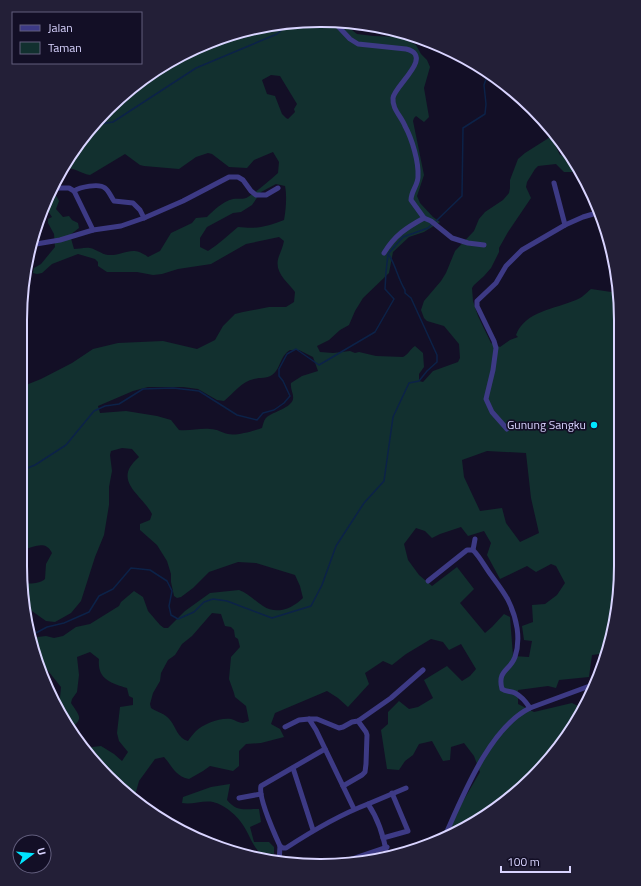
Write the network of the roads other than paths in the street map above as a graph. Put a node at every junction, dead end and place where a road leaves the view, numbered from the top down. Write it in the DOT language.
graph roads {
  1 [pos="340,28"];
  2 [pos="554,183"];
  3 [pos="59,188"];
  4 [pos="278,188"];
  5 [pos="74,191"];
  6 [pos="594,214"];
  7 [pos="144,218"];
  8 [pos="424,218"];
  9 [pos="565,225"];
  10 [pos="93,230"];
  11 [pos="38,243"];
  12 [pos="484,245"];
  13 [pos="384,252"];
  14 [pos="507,429"];
  15 [pos="475,540"];
  16 [pos="473,550"];
  17 [pos="428,580"];
  18 [pos="423,670"];
  19 [pos="588,687"];
  20 [pos="530,708"];
  21 [pos="309,719"];
  22 [pos="358,721"];
  23 [pos="285,727"];
  24 [pos="325,749"];
  25 [pos="293,768"];
  26 [pos="343,786"];
  27 [pos="406,788"];
  28 [pos="392,793"];
  29 [pos="261,794"];
  30 [pos="239,798"];
  31 [pos="368,804"];
  32 [pos="354,809"];
  33 [pos="313,830"];
  34 [pos="447,830"];
  35 [pos="383,838"];
  36 [pos="280,846"];
  37 [pos="387,847"];
  38 [pos="387,851"];
  39 [pos="279,856"];
  40 [pos="362,856"];
  1 -- 8 [label="street"];
  2 -- 9 [label="street"];
  3 -- 5 [label="street"];
  4 -- 7 [label="street"];
  5 -- 7 [label="street"];
  5 -- 10 [label="street"];
  6 -- 9 [label="street"];
  7 -- 10 [label="street"];
  8 -- 12 [label="street"];
  8 -- 13 [label="street"];
  9 -- 14 [label="street"];
  10 -- 11 [label="street"];
  15 -- 16 [label="street"];
  16 -- 17 [label="street"];
  16 -- 20 [label="street"];
  18 -- 22 [label="street"];
  19 -- 20 [label="street"];
  20 -- 34 [label="street"];
  21 -- 22 [label="street"];
  21 -- 23 [label="street"];
  21 -- 24 [label="street"];
  22 -- 26 [label="street"];
  24 -- 25 [label="street"];
  24 -- 26 [label="street"];
  25 -- 29 [label="street"];
  25 -- 33 [label="street"];
  26 -- 32 [label="street"];
  27 -- 28 [label="street"];
  28 -- 31 [label="street"];
  28 -- 35 [label="street"];
  29 -- 30 [label="street"];
  29 -- 36 [label="street"];
  31 -- 32 [label="street"];
  31 -- 35 [label="street"];
  32 -- 33 [label="street"];
  33 -- 36 [label="street"];
  35 -- 37 [label="street"];
  36 -- 39 [label="street"];
  37 -- 38 [label="street"];
  37 -- 40 [label="street"];
}
